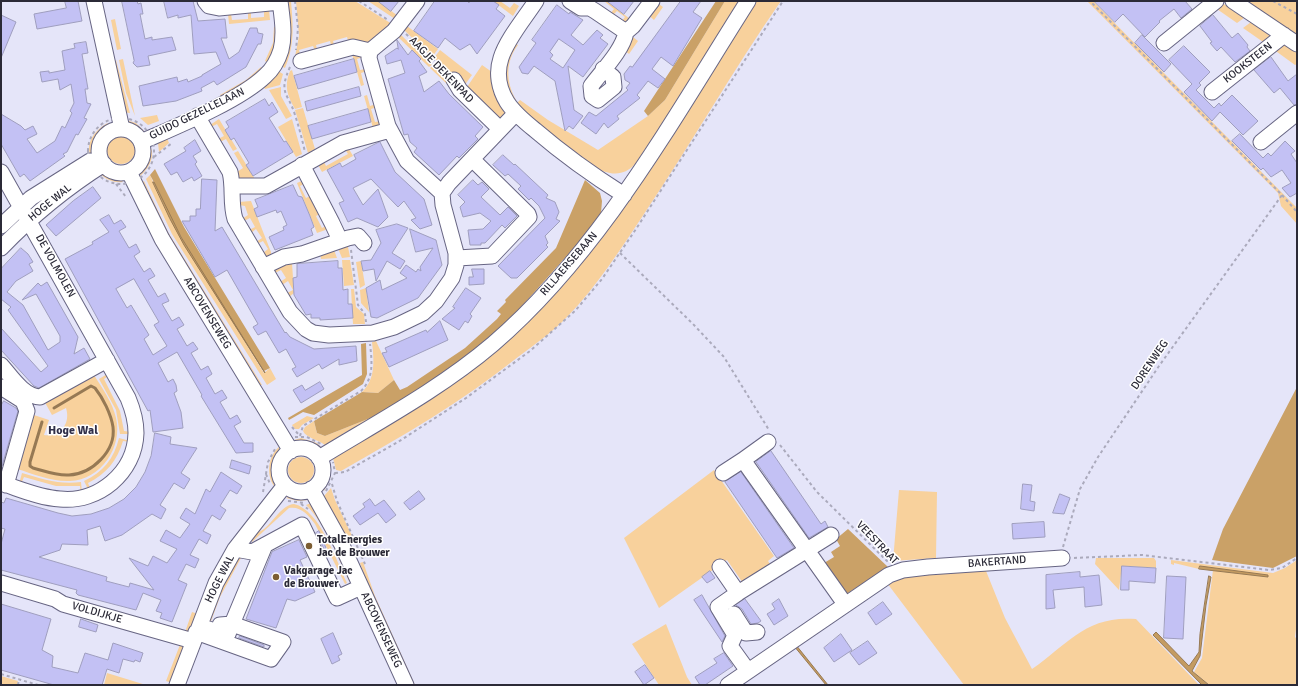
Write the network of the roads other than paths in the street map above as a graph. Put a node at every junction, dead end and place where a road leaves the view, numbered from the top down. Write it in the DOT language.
graph roads {
  1 [pos="94,1"];
  2 [pos="205,1"];
  3 [pos="417,1"];
  4 [pos="570,1"];
  5 [pos="652,1"];
  6 [pos="748,1"];
  7 [pos="1216,1"];
  8 [pos="1233,1"];
  9 [pos="280,2"];
  10 [pos="529,4"];
  11 [pos="626,32"];
  12 [pos="1284,35"];
  13 [pos="1164,42"];
  14 [pos="1297,44"];
  15 [pos="370,51"];
  16 [pos="296,62"];
  17 [pos="603,69"];
  18 [pos="454,80"];
  19 [pos="1212,92"];
  20 [pos="516,113"];
  21 [pos="1297,113"];
  22 [pos="197,116"];
  23 [pos="500,129"];
  24 [pos="117,130"];
  25 [pos="390,130"];
  26 [pos="141,142"];
  27 [pos="1261,142"];
  28 [pos="472,159"];
  29 [pos="102,160"];
  30 [pos="305,163"];
  31 [pos="1,172"];
  32 [pos="129,172"];
  33 [pos="233,186"];
  34 [pos="442,193"];
  35 [pos="624,195"];
  36 [pos="21,207"];
  37 [pos="29,220"];
  38 [pos="1,226"];
  39 [pos="344,239"];
  40 [pos="364,243"];
  41 [pos="1,248"];
  42 [pos="457,258"];
  43 [pos="263,266"];
  44 [pos="107,360"];
  45 [pos="1,365"];
  46 [pos="1,387"];
  47 [pos="26,398"];
  48 [pos="772,439"];
  49 [pos="291,451"];
  50 [pos="319,458"];
  51 [pos="743,460"];
  52 [pos="723,473"];
  53 [pos="3,484"];
  54 [pos="285,486"];
  55 [pos="311,489"];
  56 [pos="831,535"];
  57 [pos="265,545"];
  58 [pos="235,549"];
  59 [pos="807,551"];
  60 [pos="1062,558"];
  61 [pos="720,568"];
  62 [pos="1,583"];
  63 [pos="361,587"];
  64 [pos="732,598"];
  65 [pos="845,604"];
  66 [pos="232,624"];
  67 [pos="757,632"];
  68 [pos="196,633"];
  69 [pos="225,642"];
  70 [pos="748,671"];
  71 [pos="177,685"];
  72 [pos="406,685"];
  73 [pos="728,685"];
  1 -- 24 [label="street"];
  2 -- 9 [label="street"];
  3 -- 15 [label="street"];
  4 -- 11 [label="street"];
  5 -- 11 [label="street"];
  6 -- 35 [label="street, RILLAERSEBAAN"];
  7 -- 13 [label="street"];
  8 -- 12 [label="street"];
  9 -- 22 [label="street, GUIDO GEZELLELAAN"];
  10 -- 20 [label="street"];
  11 -- 17 [label="street"];
  12 -- 14 [label="street"];
  12 -- 19 [label="street, KOOKSTEEN"];
  15 -- 16 [label="street"];
  15 -- 25 [label="street"];
  18 -- 23 [label="street, AAGJE DEKENPAD"];
  20 -- 23 [label="street"];
  20 -- 35 [label="street"];
  21 -- 27 [label="street"];
  22 -- 26 [label="street, GUIDO GEZELLELAAN"];
  22 -- 33 [label="street"];
  23 -- 28 [label="street"];
  24 -- 26 [label="street"];
  24 -- 29 [label="street"];
  25 -- 30 [label="street"];
  25 -- 34 [label="street"];
  26 -- 32 [label="street"];
  28 -- 34 [label="street"];
  28 -- 42 [label="street"];
  29 -- 32 [label="street"];
  29 -- 36 [label="street, HOGE WAL"];
  29 -- 37 [label="street, HOGE WAL"];
  30 -- 33 [label="street"];
  30 -- 39 [label="street"];
  31 -- 36 [label="street, DE VOLMOLEN"];
  32 -- 49 [label="street, ABCOVENSEWEG"];
  33 -- 43 [label="street"];
  34 -- 42 [label="street"];
  35 -- 50 [label="street, RILLAERSEBAAN"];
  36 -- 37 [label="street, DE VOLMOLEN"];
  36 -- 38 [label="street, HOGE WAL"];
  37 -- 41 [label="street, HOGE WAL"];
  37 -- 44 [label="street, DE VOLMOLEN"];
  39 -- 40 [label="street"];
  39 -- 43 [label="street"];
  42 -- 43 [label="street"];
  44 -- 47 [label="street"];
  44 -- 53 [label="street, DE VOLMOLEN"];
  45 -- 47 [label="street"];
  46 -- 47 [label="street"];
  47 -- 53 [label="street, DE VOLMOLEN"];
  48 -- 51 [label="street"];
  49 -- 50 [label="street"];
  49 -- 54 [label="street"];
  50 -- 55 [label="street"];
  51 -- 52 [label="street"];
  51 -- 59 [label="street"];
  54 -- 55 [label="street"];
  54 -- 58 [label="street, HOGE WAL"];
  55 -- 63 [label="street, ABCOVENSEWEG"];
  56 -- 59 [label="street"];
  57 -- 58 [label="street"];
  57 -- 63 [label="street"];
  57 -- 66 [label="street"];
  58 -- 68 [label="street, HOGE WAL"];
  59 -- 64 [label="street"];
  59 -- 65 [label="street"];
  60 -- 65 [label="street, BAKERTAND"];
  61 -- 64 [label="street"];
  62 -- 68 [label="street, VOLDIJKJE"];
  63 -- 72 [label="street, ABCOVENSEWEG"];
  64 -- 67 [label="street"];
  64 -- 70 [label="street"];
  65 -- 70 [label="street, BAKERTAND"];
  66 -- 68 [label="street"];
  66 -- 69 [label="street"];
  66 -- 69 [label="street"];
  68 -- 69 [label="street"];
  68 -- 71 [label="street, HOGE WAL"];
  70 -- 73 [label="street, BAKERTAND"];
}
